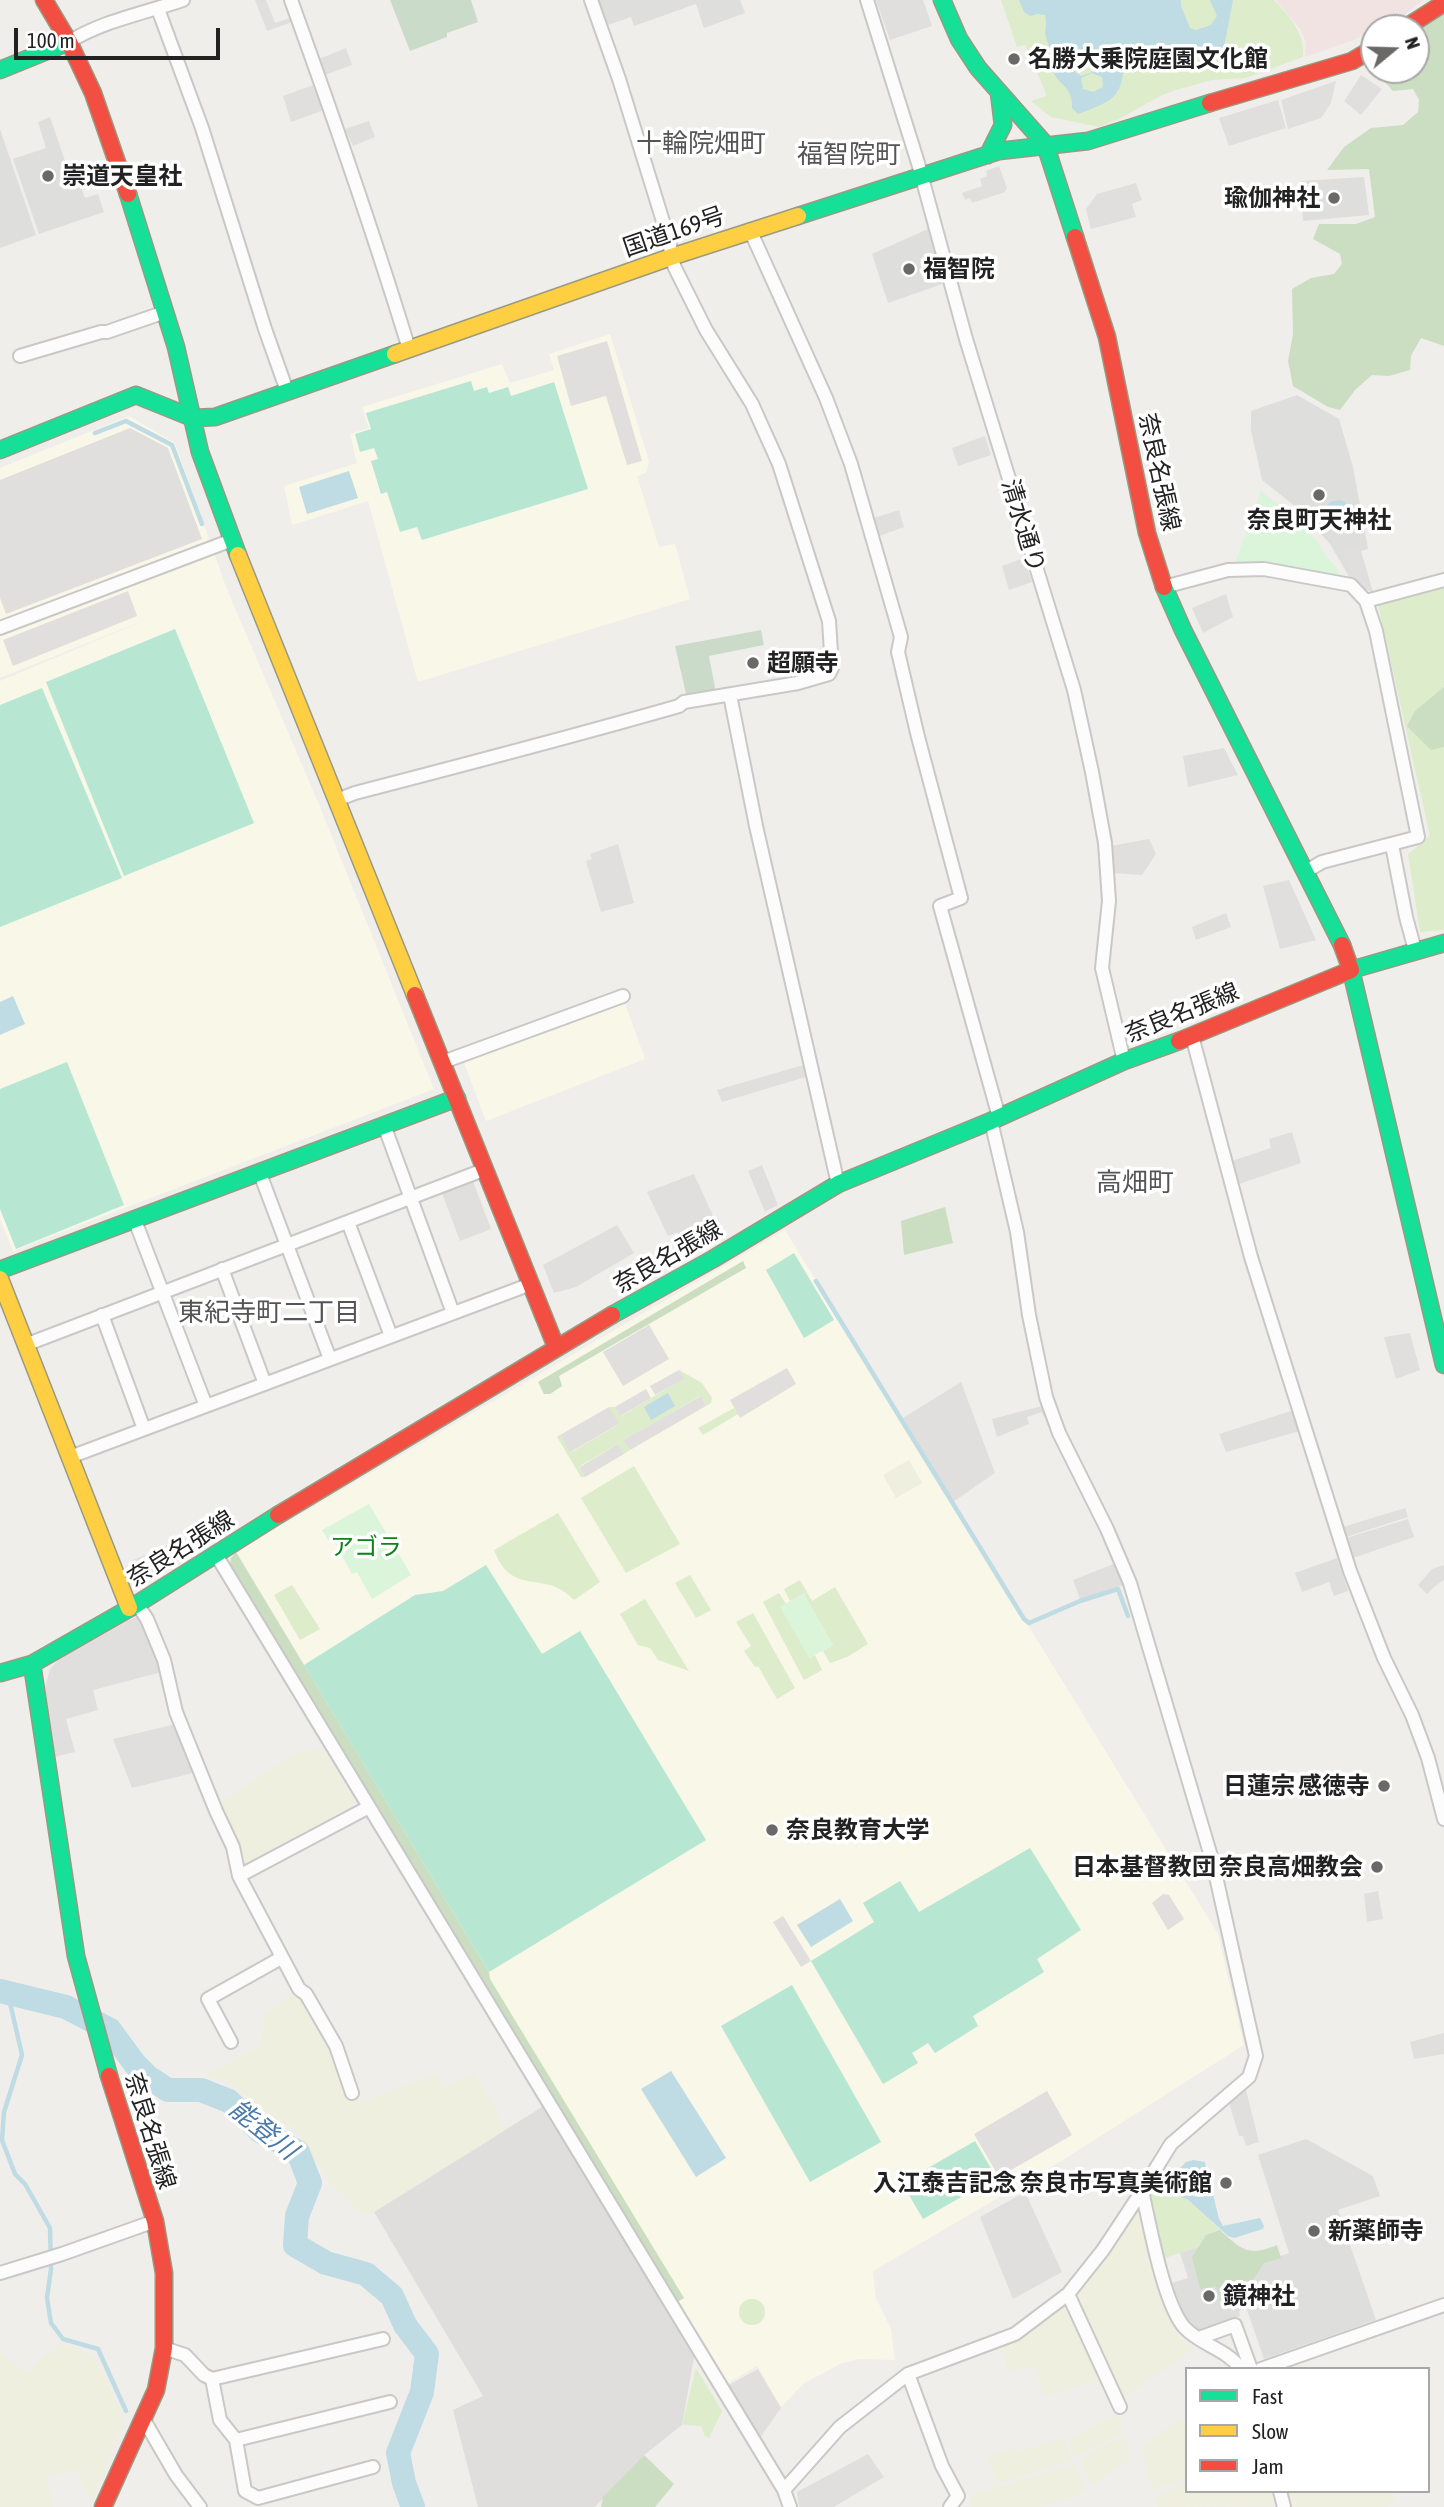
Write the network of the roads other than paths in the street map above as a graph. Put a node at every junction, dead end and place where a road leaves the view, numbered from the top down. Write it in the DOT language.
graph roads {
  1 [pos="44,0"];
  2 [pos="183,0"];
  3 [pos="291,0"];
  4 [pos="591,0"];
  5 [pos="867,0"];
  6 [pos="942,0"];
  7 [pos="1444,3"];
  8 [pos="158,9"];
  9 [pos="1427,14"];
  10 [pos="69,42"];
  11 [pos="1360,56"];
  12 [pos="0,70"];
  13 [pos="999,92"];
  14 [pos="1045,145"];
  15 [pos="988,155"];
  16 [pos="921,178"];
  17 [pos="750,230"];
  18 [pos="671,257"];
  19 [pos="165,312"];
  20 [pos="409,349"];
  21 [pos="20,356"];
  22 [pos="287,391"];
  23 [pos="193,418"];
  24 [pos="0,450"];
  25 [pos="232,540"];
  26 [pos="1444,580"];
  27 [pos="1164,587"];
  28 [pos="1366,601"];
  29 [pos="0,628"];
  30 [pos="730,695"];
  31 [pos="337,800"];
  32 [pos="1392,845"];
  33 [pos="1305,872"];
  34 [pos="1444,943"];
  35 [pos="1415,950"];
  36 [pos="1351,970"];
  37 [pos="623,996"];
  38 [pos="1192,1036"];
  39 [pos="1124,1061"];
  40 [pos="443,1062"];
  41 [pos="457,1098"];
  42 [pos="995,1119"];
  43 [pos="384,1125"];
  44 [pos="486,1169"];
  45 [pos="259,1171"];
  46 [pos="838,1184"];
  47 [pos="411,1198"];
  48 [pos="134,1218"];
  49 [pos="348,1222"];
  50 [pos="287,1245"];
  51 [pos="222,1269"];
  52 [pos="0,1270"];
  53 [pos="0,1279"];
  54 [pos="531,1284"];
  55 [pos="162,1292"];
  56 [pos="453,1313"];
  57 [pos="102,1315"];
  58 [pos="391,1336"];
  59 [pos="25,1345"];
  60 [pos="556,1347"];
  61 [pos="330,1359"];
  62 [pos="1444,1365"];
  63 [pos="265,1384"];
  64 [pos="206,1406"];
  65 [pos="144,1429"];
  66 [pos="70,1457"];
  67 [pos="215,1553"];
  68 [pos="133,1606"];
  69 [pos="32,1664"];
  70 [pos="0,1673"];
  71 [pos="369,1807"];
  72 [pos="1444,1819"];
  73 [pos="239,1876"];
  74 [pos="281,1958"];
  75 [pos="231,2042"];
  76 [pos="352,2093"];
  77 [pos="1142,2191"];
  78 [pos="155,2221"];
  79 [pos="0,2273"];
  80 [pos="1068,2294"];
  81 [pos="1444,2305"];
  82 [pos="1199,2338"];
  83 [pos="383,2339"];
  84 [pos="164,2348"];
  85 [pos="1239,2367"];
  86 [pos="1250,2367"];
  87 [pos="1267,2367"];
  88 [pos="908,2374"];
  89 [pos="212,2379"];
  90 [pos="390,2402"];
  91 [pos="1120,2407"];
  92 [pos="144,2420"];
  93 [pos="236,2440"];
  94 [pos="373,2467"];
  95 [pos="784,2490"];
  96 [pos="258,2498"];
  97 [pos="103,2507"];
  98 [pos="200,2507"];
  99 [pos="270,2507"];
  100 [pos="790,2507"];
  101 [pos="950,2507"];
  1 -- 10 [label="main road"];
  2 -- 8 [label="street"];
  3 -- 20 [label="street"];
  4 -- 18 [label="street"];
  5 -- 16 [label="street, 清水通り"];
  6 -- 13 [label="main road"];
  7 -- 9 [label="main road"];
  8 -- 10 [label="street"];
  8 -- 22 [label="street"];
  10 -- 12 [label="main road"];
  10 -- 19 [label="main road"];
  11 -- 14 [label="main road, 国道169号"];
  13 -- 14 [label="main road"];
  13 -- 15 [label="main road"];
  14 -- 15 [label="main road, 国道169号"];
  14 -- 27 [label="main road, 奈良名張線"];
  15 -- 16 [label="main road, 国道169号"];
  16 -- 17 [label="main road, 国道169号"];
  16 -- 39 [label="street, 清水通り"];
  17 -- 18 [label="main road, 国道169号"];
  17 -- 42 [label="street"];
  18 -- 20 [label="main road, 国道169号"];
  18 -- 30 [label="street"];
  19 -- 21 [label="street"];
  19 -- 23 [label="main road"];
  20 -- 22 [label="main road, 国道169号"];
  22 -- 23 [label="main road, 国道169号"];
  23 -- 24 [label="main road"];
  23 -- 25 [label="main road"];
  25 -- 29 [label="street"];
  25 -- 31 [label="main road"];
  26 -- 28 [label="street"];
  27 -- 28 [label="street"];
  27 -- 33 [label="main road, 奈良名張線"];
  28 -- 32 [label="street"];
  30 -- 31 [label="street"];
  30 -- 46 [label="street"];
  31 -- 40 [label="main road"];
  32 -- 33 [label="street"];
  32 -- 35 [label="street"];
  33 -- 36 [label="main road, 奈良名張線"];
  34 -- 35 [label="main road"];
  35 -- 36 [label="main road"];
  36 -- 38 [label="main road, 奈良名張線"];
  36 -- 62 [label="main road"];
  37 -- 40 [label="street"];
  38 -- 39 [label="main road, 奈良名張線"];
  38 -- 72 [label="street"];
  39 -- 42 [label="main road, 奈良名張線"];
  40 -- 41 [label="main road"];
  41 -- 43 [label="main road"];
  41 -- 44 [label="main road"];
  42 -- 46 [label="main road, 奈良名張線"];
  42 -- 77 [label="street"];
  43 -- 45 [label="main road"];
  43 -- 47 [label="street"];
  44 -- 47 [label="street"];
  44 -- 54 [label="main road"];
  45 -- 48 [label="main road"];
  45 -- 50 [label="street"];
  46 -- 60 [label="main road, 奈良名張線"];
  47 -- 49 [label="street"];
  47 -- 56 [label="street"];
  48 -- 52 [label="main road"];
  48 -- 55 [label="street"];
  49 -- 50 [label="street"];
  49 -- 58 [label="street"];
  50 -- 51 [label="street"];
  50 -- 61 [label="street"];
  51 -- 55 [label="street"];
  51 -- 63 [label="street"];
  53 -- 59 [label="main road"];
  54 -- 56 [label="street"];
  54 -- 60 [label="main road"];
  55 -- 57 [label="street"];
  55 -- 64 [label="street"];
  56 -- 58 [label="street"];
  57 -- 59 [label="street"];
  57 -- 65 [label="street"];
  58 -- 61 [label="street"];
  59 -- 66 [label="main road"];
  60 -- 67 [label="main road, 奈良名張線"];
  61 -- 63 [label="street"];
  63 -- 64 [label="street"];
  64 -- 65 [label="street"];
  65 -- 66 [label="street"];
  66 -- 68 [label="main road"];
  67 -- 68 [label="main road, 奈良名張線"];
  67 -- 71 [label="street"];
  68 -- 69 [label="main road, 奈良名張線"];
  68 -- 73 [label="street"];
  69 -- 70 [label="main road"];
  69 -- 78 [label="main road, 奈良名張線"];
  71 -- 73 [label="street"];
  71 -- 95 [label="street"];
  73 -- 74 [label="street"];
  74 -- 75 [label="street"];
  74 -- 76 [label="street"];
  77 -- 80 [label="street"];
  77 -- 82 [label="street"];
  78 -- 79 [label="street"];
  78 -- 84 [label="main road, 奈良名張線"];
  80 -- 88 [label="street"];
  80 -- 91 [label="street"];
  81 -- 87 [label="street"];
  82 -- 85 [label="street"];
  82 -- 86 [label="street"];
  83 -- 89 [label="street"];
  84 -- 89 [label="street"];
  84 -- 92 [label="main road, 奈良名張線"];
  88 -- 95 [label="street"];
  88 -- 101 [label="street"];
  89 -- 93 [label="street"];
  90 -- 93 [label="street"];
  92 -- 97 [label="main road, 奈良名張線"];
  92 -- 98 [label="street"];
  93 -- 96 [label="street"];
  94 -- 96 [label="street"];
  95 -- 100 [label="street"];
  96 -- 99 [label="street"];
}
